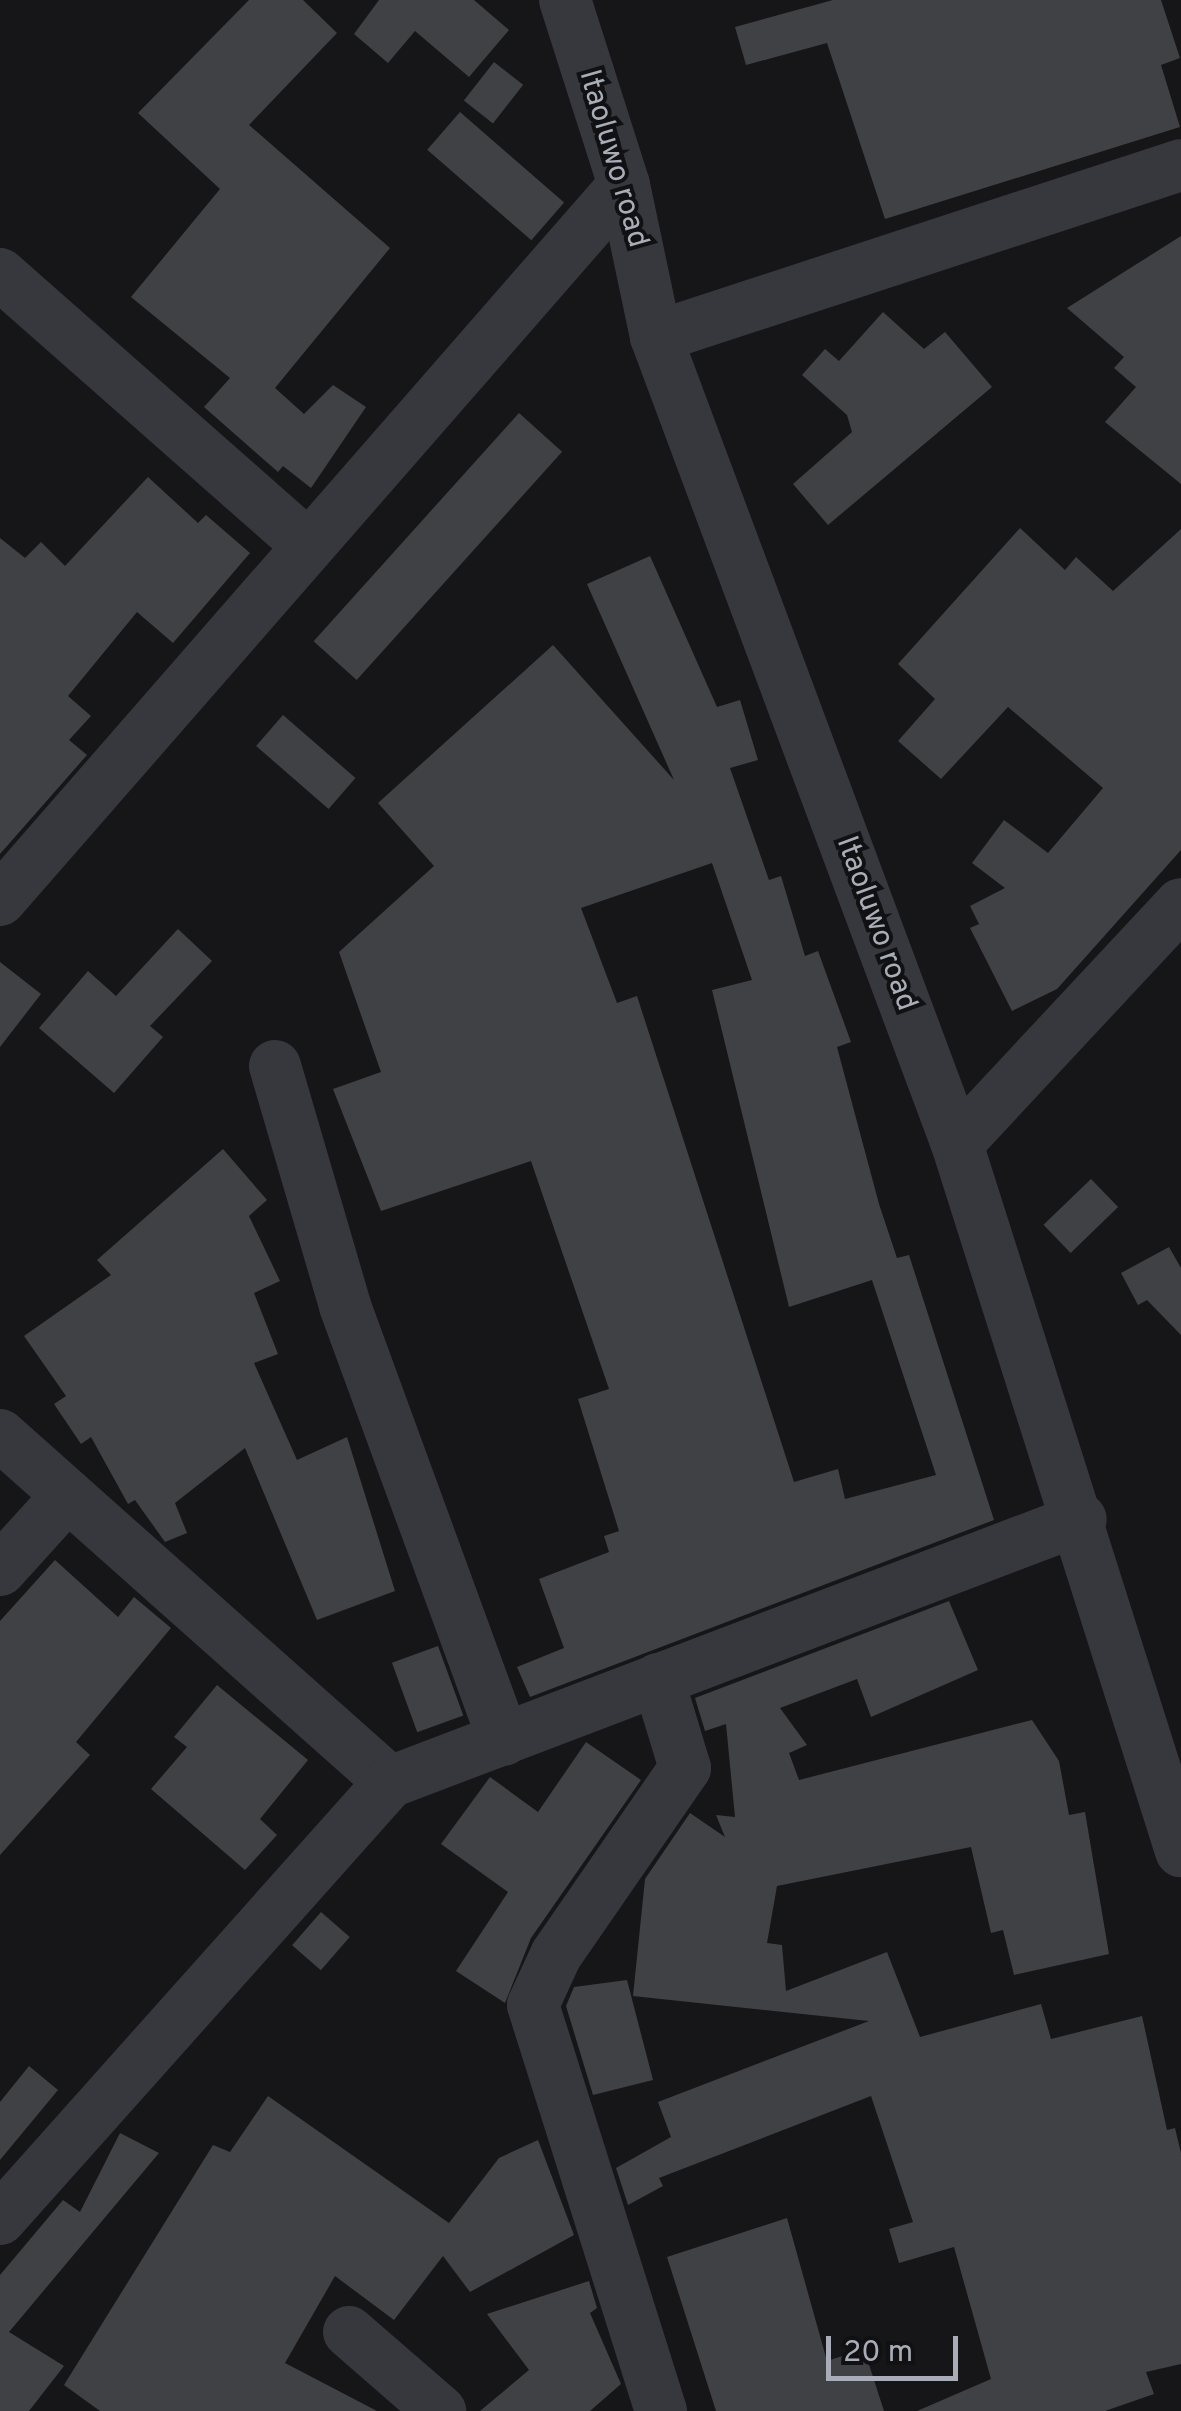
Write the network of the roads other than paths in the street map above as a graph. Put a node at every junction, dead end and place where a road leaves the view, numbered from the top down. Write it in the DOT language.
graph roads {
  1 [pos="565,0"];
  2 [pos="1181,166"];
  3 [pos="624,185"];
  4 [pos="0,274"];
  5 [pos="656,337"];
  6 [pos="307,545"];
  7 [pos="0,900"];
  8 [pos="1181,904"];
  9 [pos="275,1066"];
  10 [pos="957,1144"];
  11 [pos="0,1435"];
  12 [pos="68,1495"];
  13 [pos="1081,1519"];
  14 [pos="0,1570"];
  15 [pos="658,1679"];
  16 [pos="504,1740"];
  17 [pos="1167,1749"];
  18 [pos="390,1782"];
  19 [pos="1181,1851"];
  20 [pos="0,2219"];
  21 [pos="349,2332"];
  22 [pos="440,2411"];
  23 [pos="662,2411"];
  1 -- 3 [label="street, Itaoluwo road"];
  2 -- 5 [label="street"];
  3 -- 5 [label="street, Itaoluwo road"];
  3 -- 6 [label="street"];
  4 -- 6 [label="street"];
  5 -- 10 [label="street, Itaoluwo road"];
  6 -- 7 [label="street"];
  8 -- 10 [label="street"];
  9 -- 16 [label="street"];
  10 -- 13 [label="street, Itaoluwo road"];
  11 -- 12 [label="street"];
  12 -- 14 [label="street"];
  12 -- 18 [label="street"];
  13 -- 15 [label="street"];
  13 -- 17 [label="street, Itaoluwo road"];
  15 -- 16 [label="street"];
  15 -- 23 [label="street"];
  16 -- 18 [label="street"];
  17 -- 19 [label="street, Itaoluwo road"];
  18 -- 20 [label="street"];
  21 -- 22 [label="street"];
}
